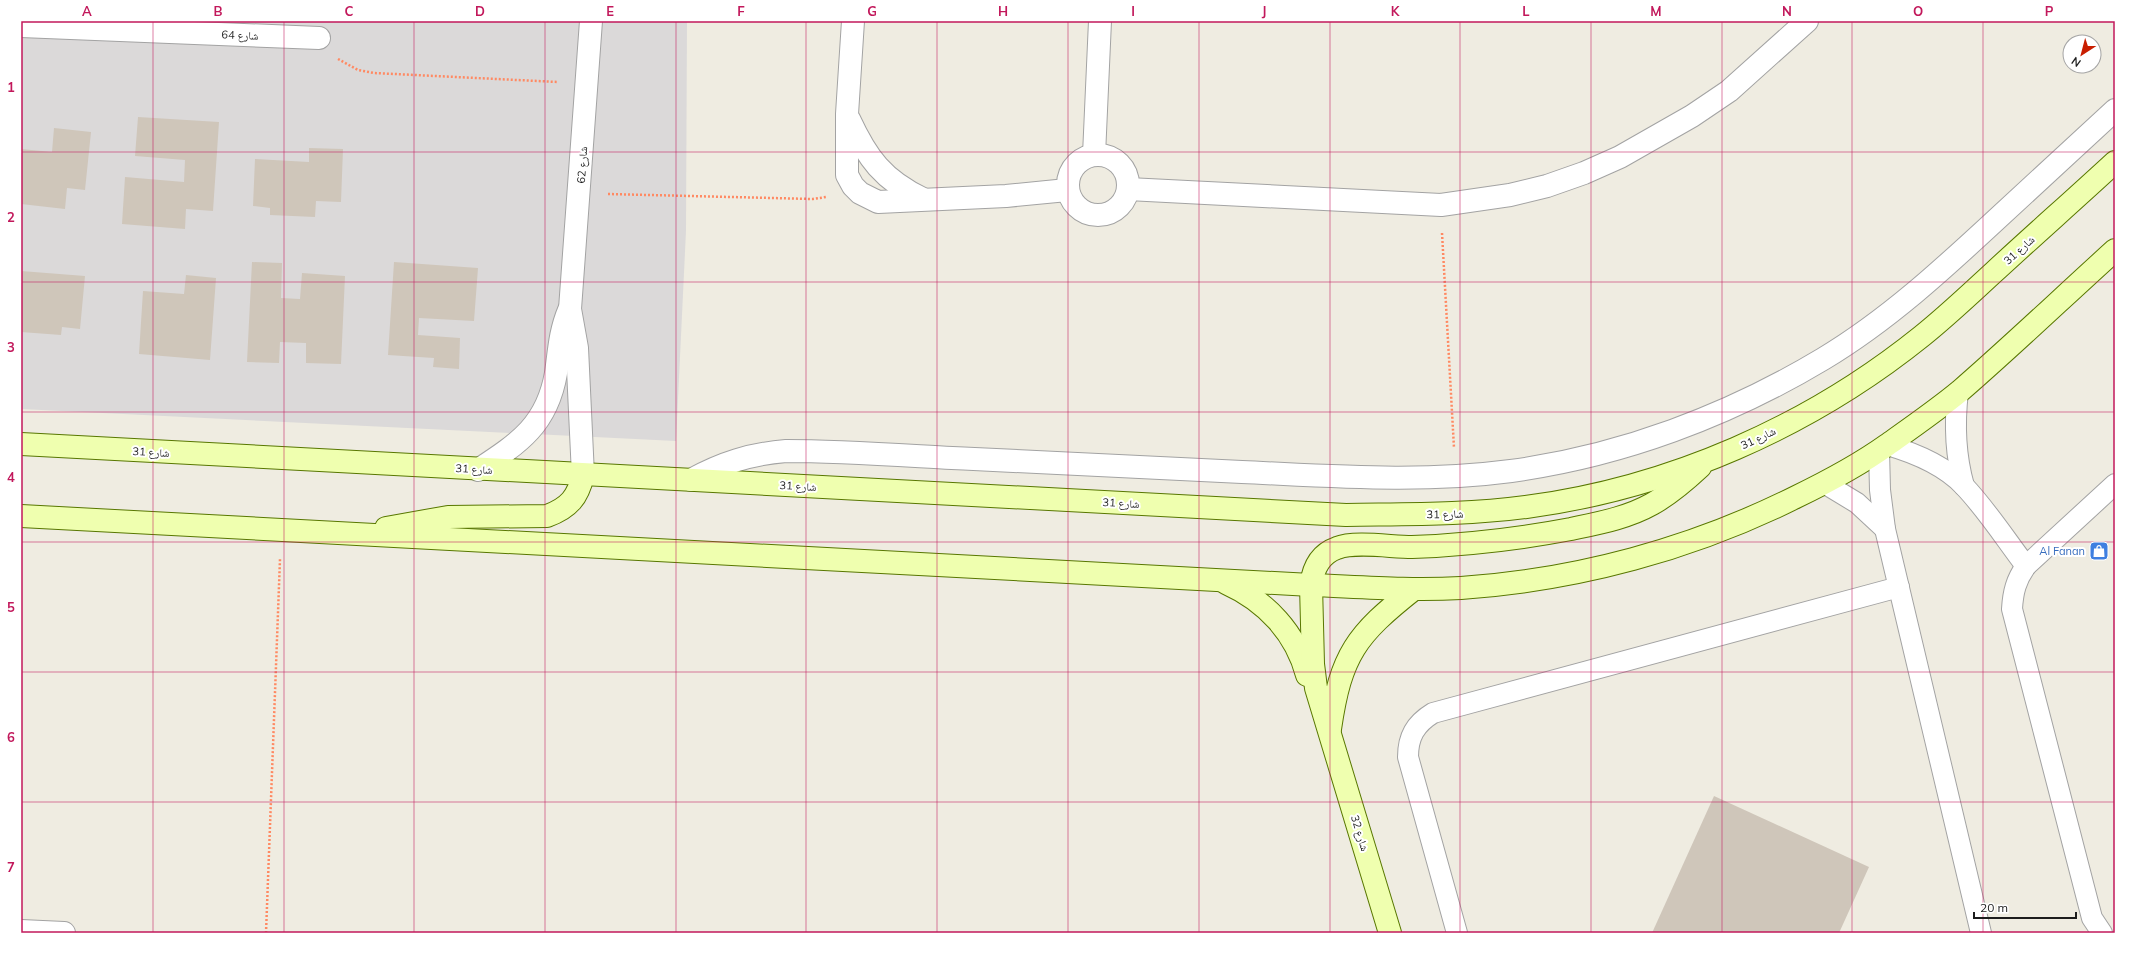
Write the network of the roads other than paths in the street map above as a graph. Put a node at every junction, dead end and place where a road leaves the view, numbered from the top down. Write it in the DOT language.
graph roads {
  1 [pos="591,21"];
  2 [pos="853,21"];
  3 [pos="1100,21"];
  4 [pos="1807,21"];
  5 [pos="21,26"];
  6 [pos="161,26"];
  7 [pos="319,38"];
  8 [pos="2115,110"];
  9 [pos="846,114"];
  10 [pos="1094,155"];
  11 [pos="2115,162"];
  12 [pos="1128,189"];
  13 [pos="1067,190"];
  14 [pos="924,199"];
  15 [pos="2115,250"];
  16 [pos="570,309"];
  17 [pos="1958,392"];
  18 [pos="21,444"];
  19 [pos="1883,448"];
  20 [pos="1705,462"];
  21 [pos="478,470"];
  22 [pos="583,475"];
  23 [pos="692,480"];
  24 [pos="1824,483"];
  25 [pos="2115,484"];
  26 [pos="1964,486"];
  27 [pos="21,516"];
  28 [pos="1885,529"];
  29 [pos="362,534"];
  30 [pos="2026,566"];
  31 [pos="1219,580"];
  32 [pos="1311,585"];
  33 [pos="1899,587"];
  34 [pos="1414,589"];
  35 [pos="1330,734"];
  36 [pos="21,931"];
  37 [pos="64,933"];
  38 [pos="1390,933"];
  39 [pos="1457,933"];
  40 [pos="1981,933"];
  41 [pos="2102,933"];
  1 -- 16 [label="street, شارع 62"];
  2 -- 9 [label="street"];
  3 -- 10 [label="street"];
  4 -- 12 [label="street"];
  5 -- 6 [label="street, شارع 64"];
  6 -- 7 [label="street, شارع 64"];
  8 -- 23 [label="street"];
  9 -- 14 [label="street"];
  9 -- 14 [label="street"];
  10 -- 12 [label="street"];
  10 -- 13 [label="street"];
  11 -- 20 [label="street, شارع 31"];
  12 -- 13 [label="street"];
  13 -- 14 [label="street"];
  15 -- 17 [label="street"];
  16 -- 21 [label="street, شارع 62"];
  16 -- 22 [label="street, شارع 62"];
  17 -- 19 [label="street"];
  17 -- 26 [label="lane"];
  18 -- 21 [label="street, شارع 31"];
  19 -- 24 [label="street"];
  19 -- 26 [label="lane"];
  19 -- 28 [label="lane"];
  20 -- 23 [label="street, شارع 31"];
  20 -- 32 [label="street, شارع 32"];
  21 -- 22 [label="street, شارع 31"];
  22 -- 23 [label="street, شارع 31"];
  22 -- 29 [label="street"];
  24 -- 28 [label="lane"];
  24 -- 34 [label="street"];
  25 -- 30 [label="lane"];
  26 -- 30 [label="lane"];
  27 -- 29 [label="street"];
  28 -- 33 [label="lane"];
  29 -- 31 [label="street"];
  30 -- 41 [label="lane"];
  31 -- 32 [label="street"];
  31 -- 35 [label="street"];
  32 -- 34 [label="street"];
  32 -- 35 [label="street, شارع 32"];
  33 -- 39 [label="lane"];
  33 -- 40 [label="lane"];
  34 -- 35 [label="street, شارع 32"];
  35 -- 38 [label="street, شارع 32"];
  36 -- 37 [label="street"];
}
